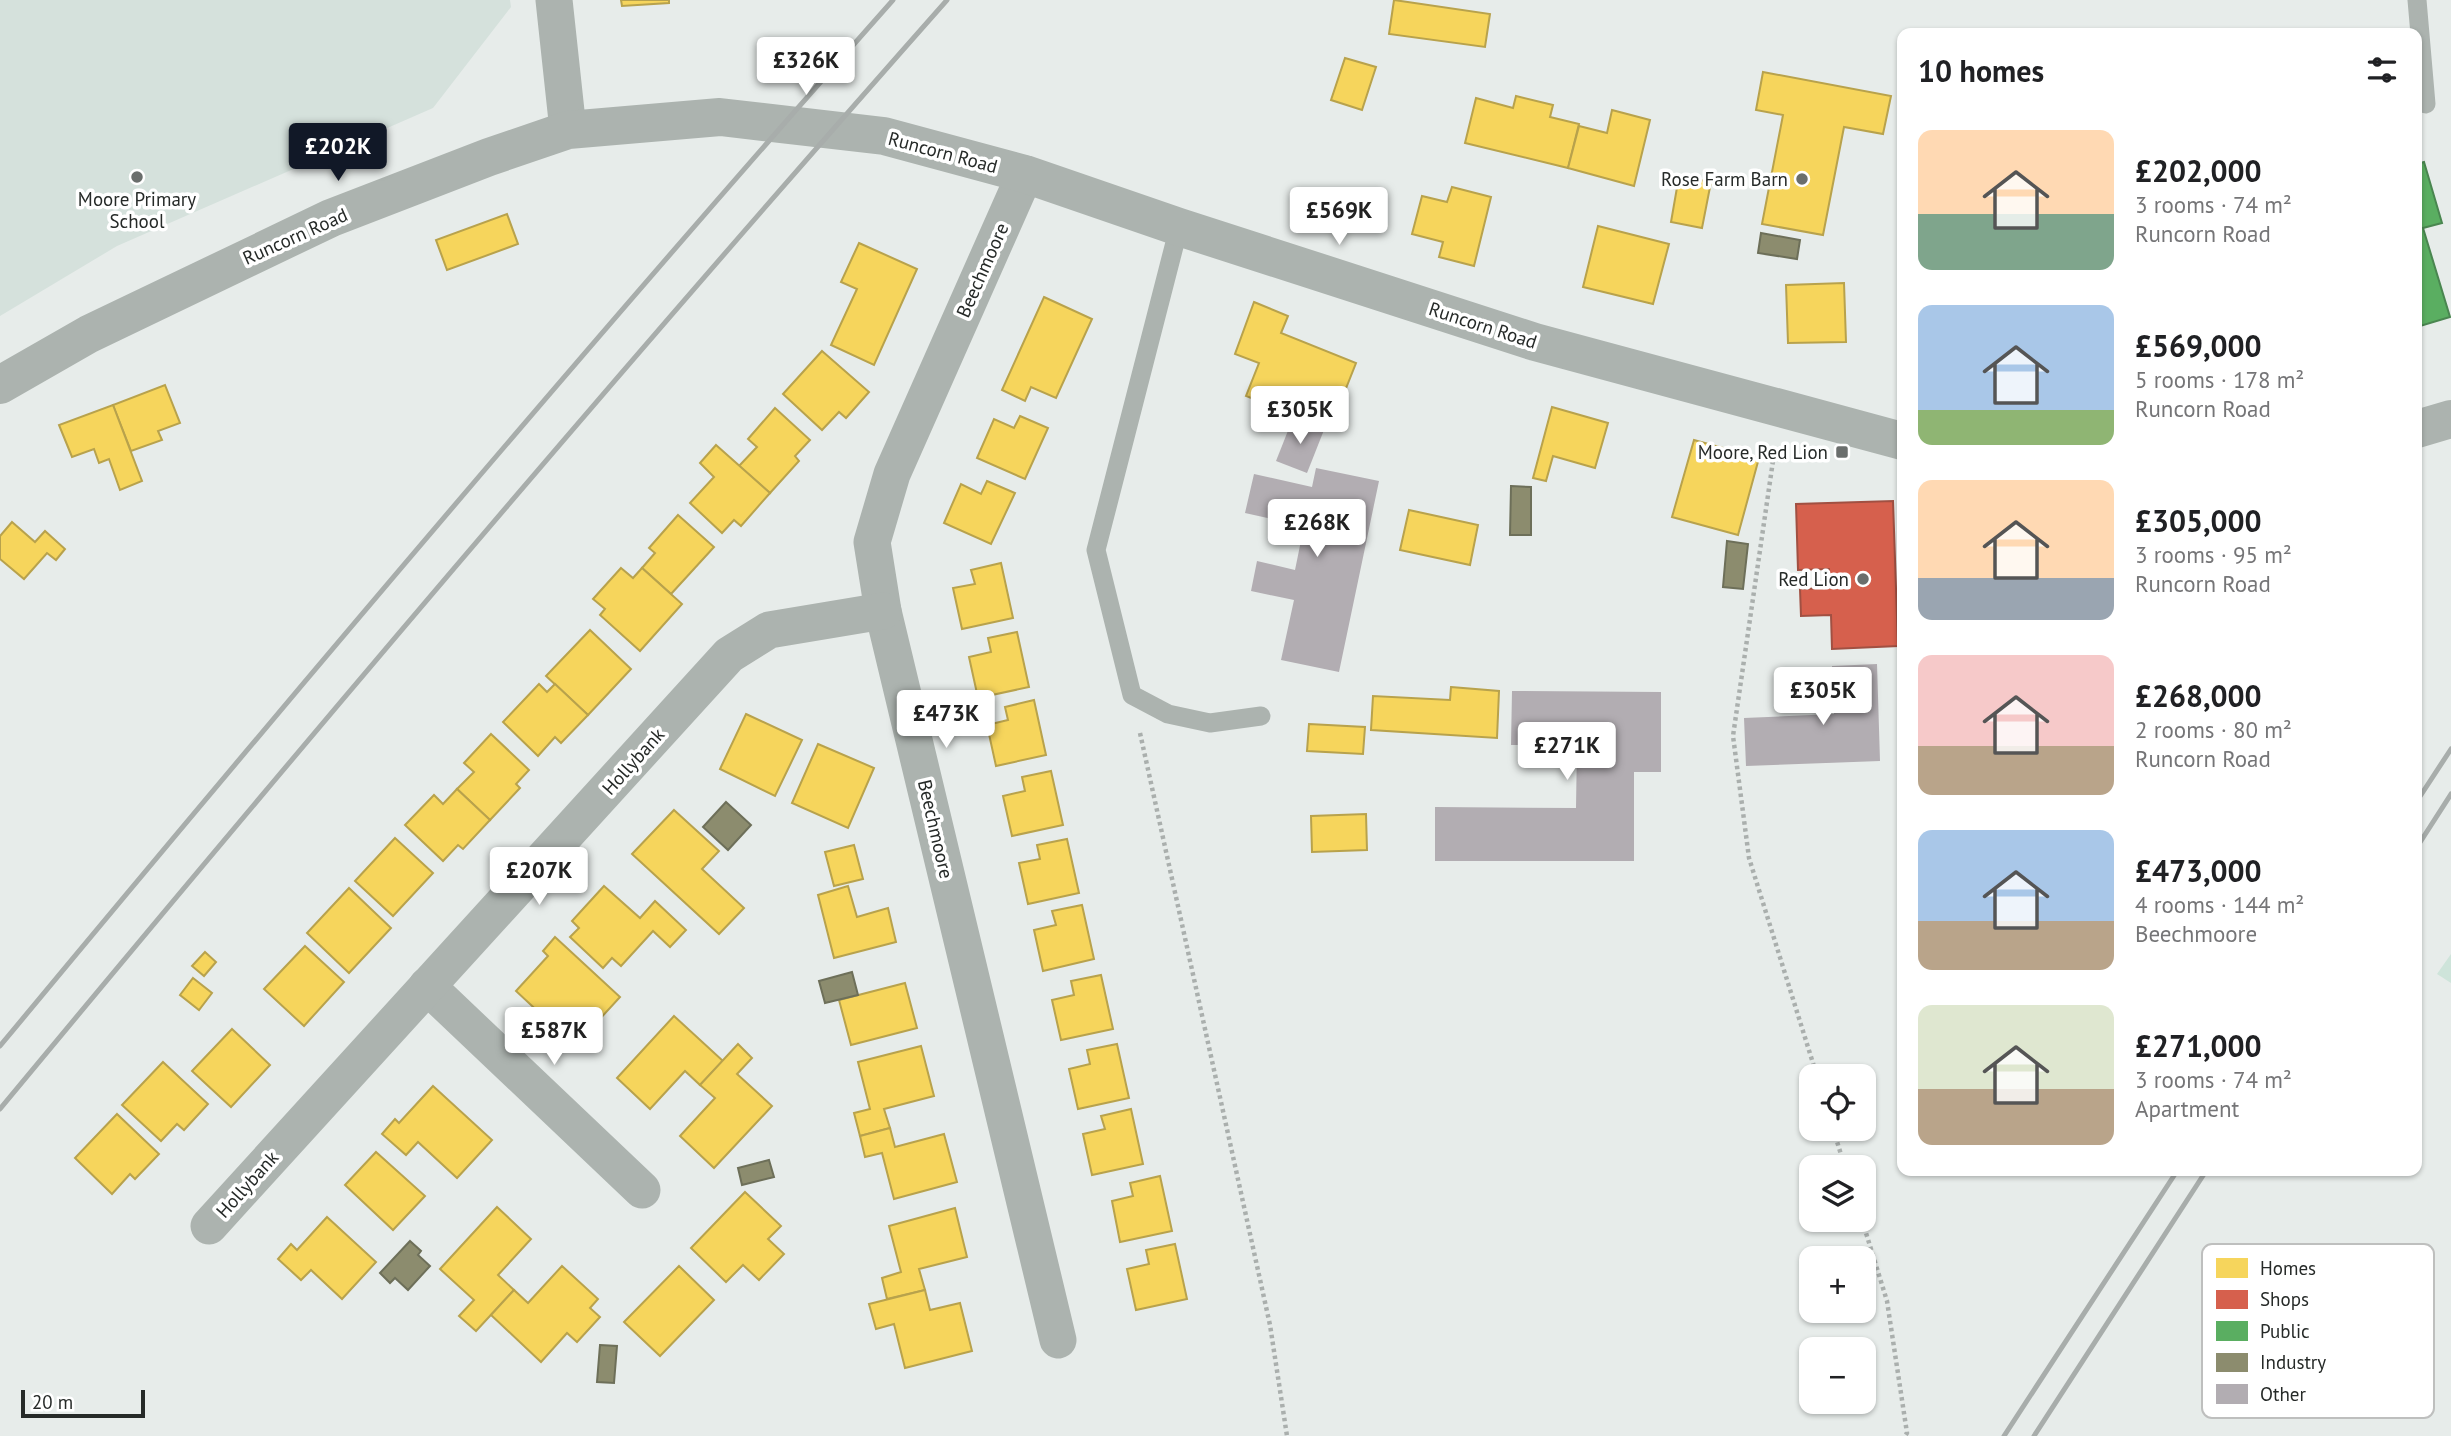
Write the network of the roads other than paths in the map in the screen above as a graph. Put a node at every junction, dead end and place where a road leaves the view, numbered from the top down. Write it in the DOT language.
graph roads {
  1 [pos="554,0"];
  2 [pos="2417,0"];
  3 [pos="2419,28"];
  4 [pos="2422,58"];
  5 [pos="2426,104"];
  6 [pos="568,130"];
  7 [pos="1025,174"];
  8 [pos="1179,227"];
  9 [pos="0,385"];
  10 [pos="2451,419"];
  11 [pos="2422,428"];
  12 [pos="1897,439"];
  13 [pos="883,611"];
  14 [pos="1261,716"];
  15 [pos="427,986"];
  16 [pos="642,1190"];
  17 [pos="209,1226"];
  18 [pos="1058,1339"];
  1 -- 6 [label="street"];
  2 -- 3 [label="lane"];
  4 -- 5 [label="lane"];
  6 -- 7 [label="street, Runcorn Road"];
  6 -- 9 [label="street, Runcorn Road"];
  7 -- 8 [label="street, Runcorn Road"];
  7 -- 13 [label="street, Beechmoore"];
  8 -- 12 [label="street, Runcorn Road"];
  8 -- 14 [label="lane"];
  10 -- 11 [label="street"];
  13 -- 15 [label="street, Hollybank"];
  13 -- 18 [label="street, Beechmoore"];
  15 -- 16 [label="street"];
  15 -- 17 [label="street, Hollybank"];
}
